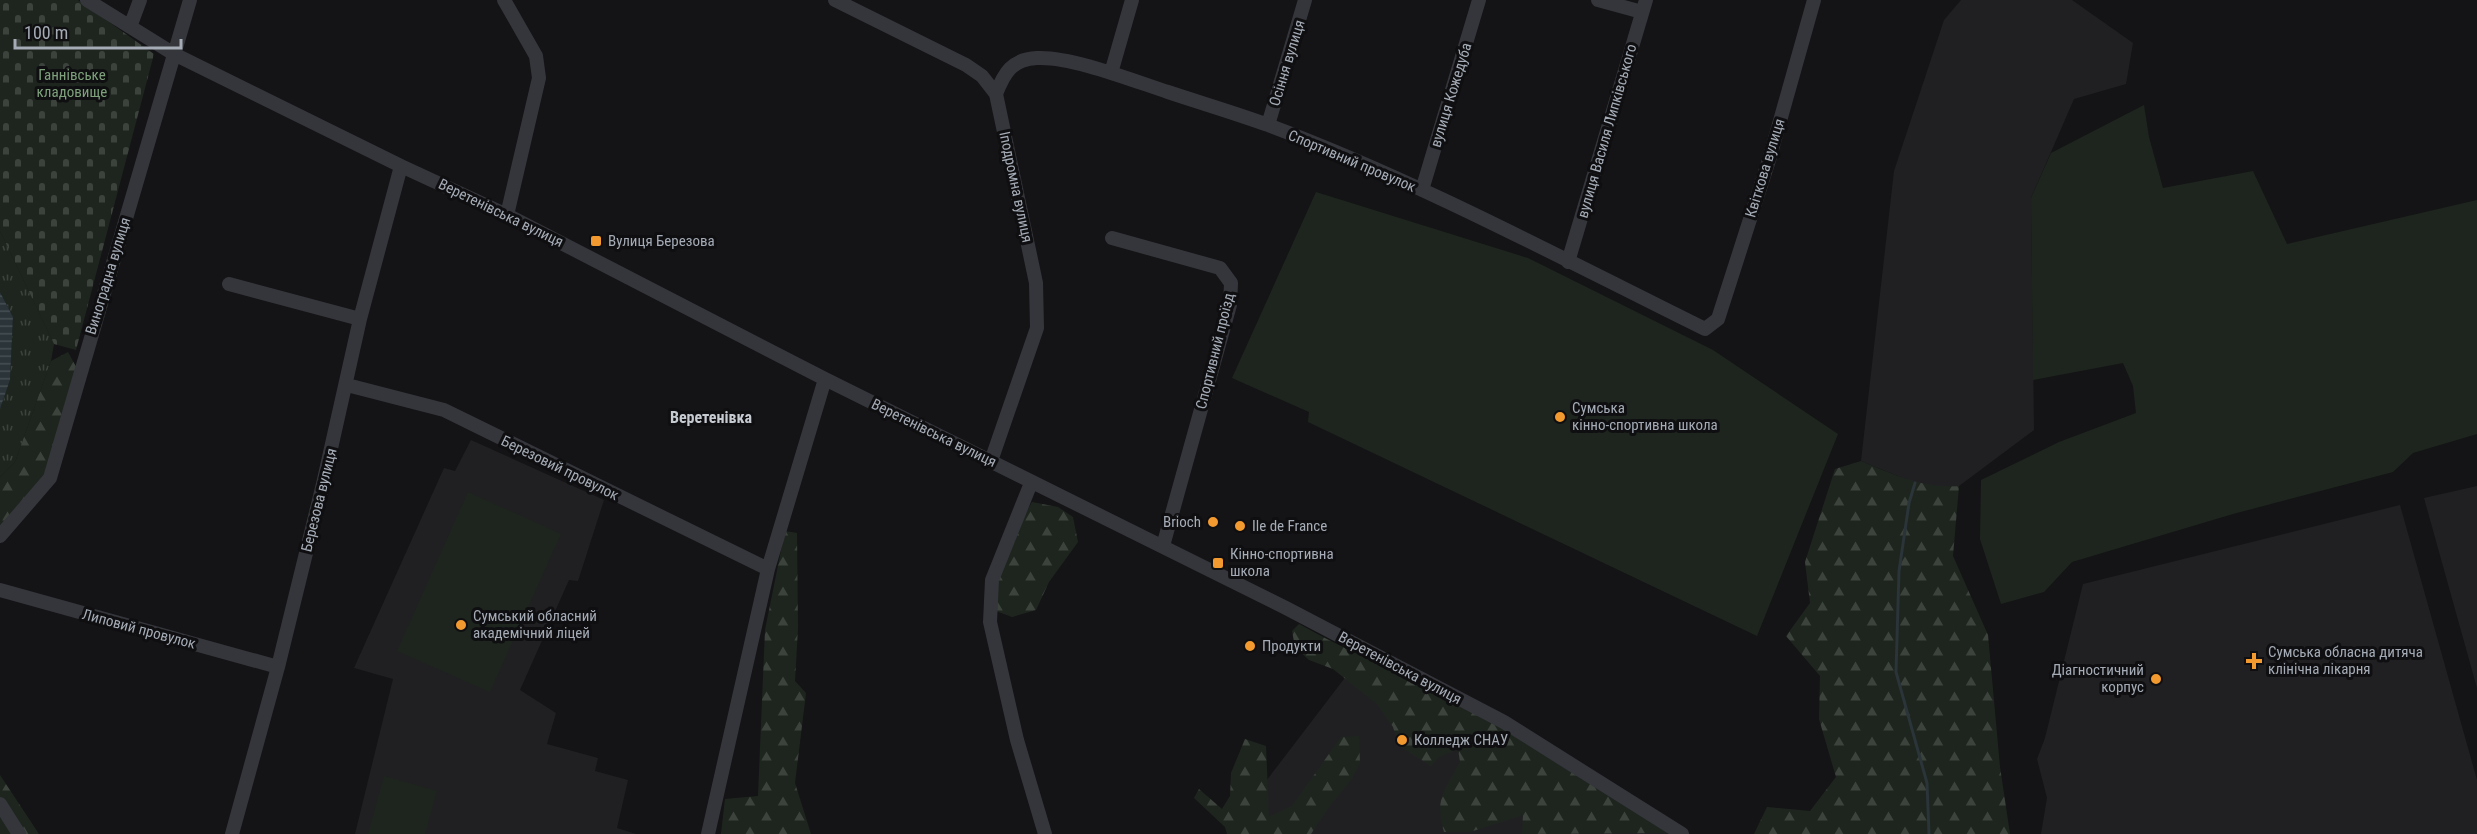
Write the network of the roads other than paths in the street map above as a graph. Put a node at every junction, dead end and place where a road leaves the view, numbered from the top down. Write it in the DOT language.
graph roads {
  1 [pos="87,0"];
  2 [pos="140,0"];
  3 [pos="190,0"];
  4 [pos="504,0"];
  5 [pos="835,0"];
  6 [pos="1132,0"];
  7 [pos="1305,0"];
  8 [pos="1479,0"];
  9 [pos="1598,0"];
  10 [pos="1814,0"];
  11 [pos="1644,6"];
  12 [pos="130,27"];
  13 [pos="174,54"];
  14 [pos="1111,73"];
  15 [pos="996,93"];
  16 [pos="1268,125"];
  17 [pos="401,166"];
  18 [pos="1422,190"];
  19 [pos="507,215"];
  20 [pos="1112,238"];
  21 [pos="1569,262"];
  22 [pos="229,284"];
  23 [pos="360,319"];
  24 [pos="1705,328"];
  25 [pos="825,379"];
  26 [pos="346,385"];
  27 [pos="991,461"];
  28 [pos="1030,483"];
  29 [pos="0,536"];
  30 [pos="1163,546"];
  31 [pos="768,569"];
  32 [pos="0,590"];
  33 [pos="278,667"];
  34 [pos="0,804"];
  35 [pos="20,834"];
  36 [pos="232,834"];
  37 [pos="708,834"];
  38 [pos="1045,834"];
  39 [pos="1679,834"];
  1 -- 12 [label="street, Веретенівська вулиця"];
  2 -- 12 [label="street"];
  3 -- 13 [label="street, Виноградна вулиця"];
  4 -- 19 [label="street"];
  5 -- 15 [label="street"];
  6 -- 14 [label="street"];
  7 -- 16 [label="street, Осіння вулиця"];
  8 -- 18 [label="street, вулиця Кожедуба"];
  9 -- 11 [label="street"];
  10 -- 24 [label="street, Квіткова вулиця"];
  11 -- 21 [label="street, вулиця Василя Липківського"];
  12 -- 13 [label="street, Веретенівська вулиця"];
  13 -- 17 [label="street, Веретенівська вулиця"];
  13 -- 29 [label="street, Виноградна вулиця"];
  14 -- 15 [label="street, Спортивний провулок"];
  14 -- 16 [label="street, Спортивний провулок"];
  15 -- 27 [label="street, Іподромна вулиця"];
  16 -- 18 [label="street, Спортивний провулок"];
  17 -- 19 [label="street, Веретенівська вулиця"];
  17 -- 23 [label="street, Березова вулиця"];
  18 -- 21 [label="street, Спортивний провулок"];
  19 -- 25 [label="street, Веретенівська вулиця"];
  20 -- 30 [label="street, Спортивний проїзд"];
  21 -- 24 [label="street, Спортивний провулок"];
  22 -- 23 [label="street"];
  23 -- 26 [label="street, Березова вулиця"];
  25 -- 27 [label="street, Веретенівська вулиця"];
  25 -- 31 [label="street"];
  26 -- 31 [label="street, Березовий провулок"];
  26 -- 33 [label="street, Березова вулиця"];
  27 -- 28 [label="street, Веретенівська вулиця"];
  28 -- 30 [label="street, Веретенівська вулиця"];
  28 -- 38 [label="street"];
  30 -- 39 [label="street, Веретенівська вулиця"];
  31 -- 37 [label="street"];
  32 -- 33 [label="street, Липовий провулок"];
  33 -- 36 [label="street, Березова вулиця"];
  34 -- 35 [label="street"];
}
